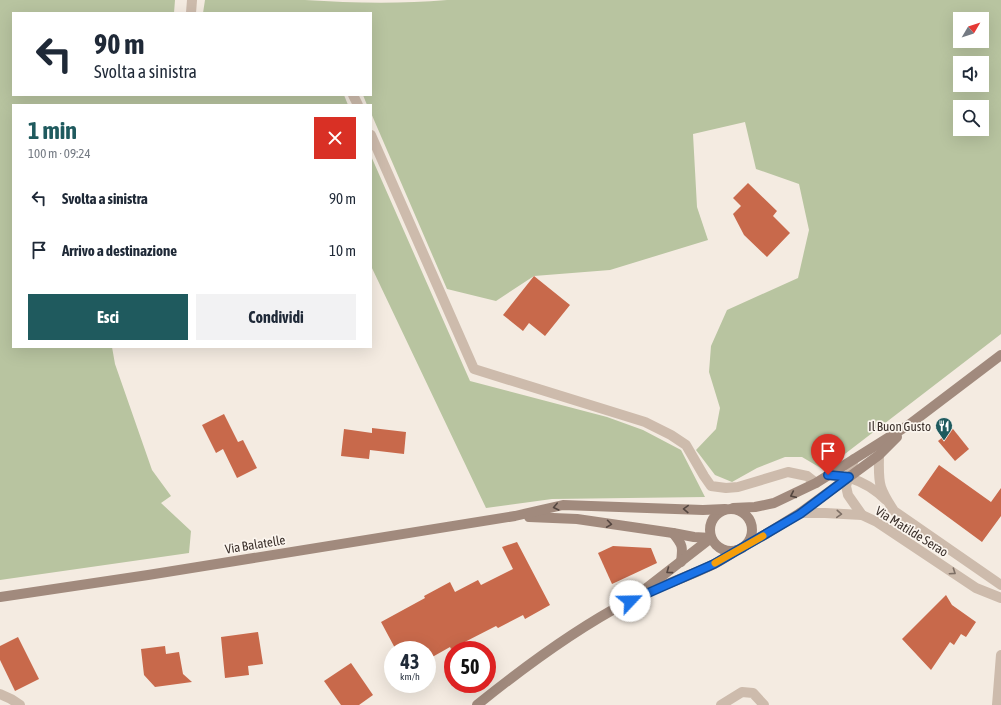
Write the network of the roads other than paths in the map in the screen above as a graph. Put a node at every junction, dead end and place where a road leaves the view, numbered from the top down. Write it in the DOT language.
graph roads {
  1 [pos="192,0"];
  2 [pos="191,12"];
  3 [pos="372,137"];
  4 [pos="1001,355"];
  5 [pos="910,424"];
  6 [pos="879,455"];
  7 [pos="854,459"];
  8 [pos="828,475"];
  9 [pos="849,477"];
  10 [pos="816,483"];
  11 [pos="889,502"];
  12 [pos="729,509"];
  13 [pos="800,514"];
  14 [pos="862,515"];
  15 [pos="515,516"];
  16 [pos="673,533"];
  17 [pos="711,538"];
  18 [pos="741,548"];
  19 [pos="681,562"];
  20 [pos="1001,584"];
  21 [pos="0,597"];
  22 [pos="1001,598"];
  23 [pos="630,601"];
  24 [pos="1001,655"];
  25 [pos="0,694"];
  26 [pos="20,705"];
  27 [pos="477,705"];
  28 [pos="721,705"];
  29 [pos="764,705"];
  30 [pos="997,705"];
  1 -- 2 [label="street"];
  3 -- 10 [label="street"];
  4 -- 5 [label="main road"];
  5 -- 6 [label="main road"];
  5 -- 7 [label="main road"];
  6 -- 9 [label="main road"];
  6 -- 11 [label="street, Via Matilde Serao"];
  7 -- 8 [label="main road"];
  7 -- 9 [label="street"];
  8 -- 9 [label="street"];
  8 -- 10 [label="main road"];
  9 -- 11 [label="street"];
  9 -- 13 [label="main road"];
  9 -- 14 [label="street"];
  10 -- 12 [label="main road, one-way"];
  11 -- 20 [label="street, Via Matilde Serao"];
  12 -- 15 [label="main road, one-way"];
  12 -- 17 [label="main road"];
  12 -- 18 [label="main road"];
  13 -- 14 [label="street, Via Matilde Serao, one-way"];
  13 -- 18 [label="main road"];
  14 -- 22 [label="street, Via Matilde Serao, one-way"];
  15 -- 16 [label="main road, one-way"];
  15 -- 21 [label="main road, Via Balatelle"];
  16 -- 17 [label="main road"];
  16 -- 19 [label="main road"];
  17 -- 18 [label="main road"];
  17 -- 19 [label="main road"];
  18 -- 23 [label="main road"];
  19 -- 23 [label="main road, one-way"];
  23 -- 27 [label="main road"];
  24 -- 30 [label="street"];
  25 -- 26 [label="street"];
  28 -- 29 [label="street"];
}
